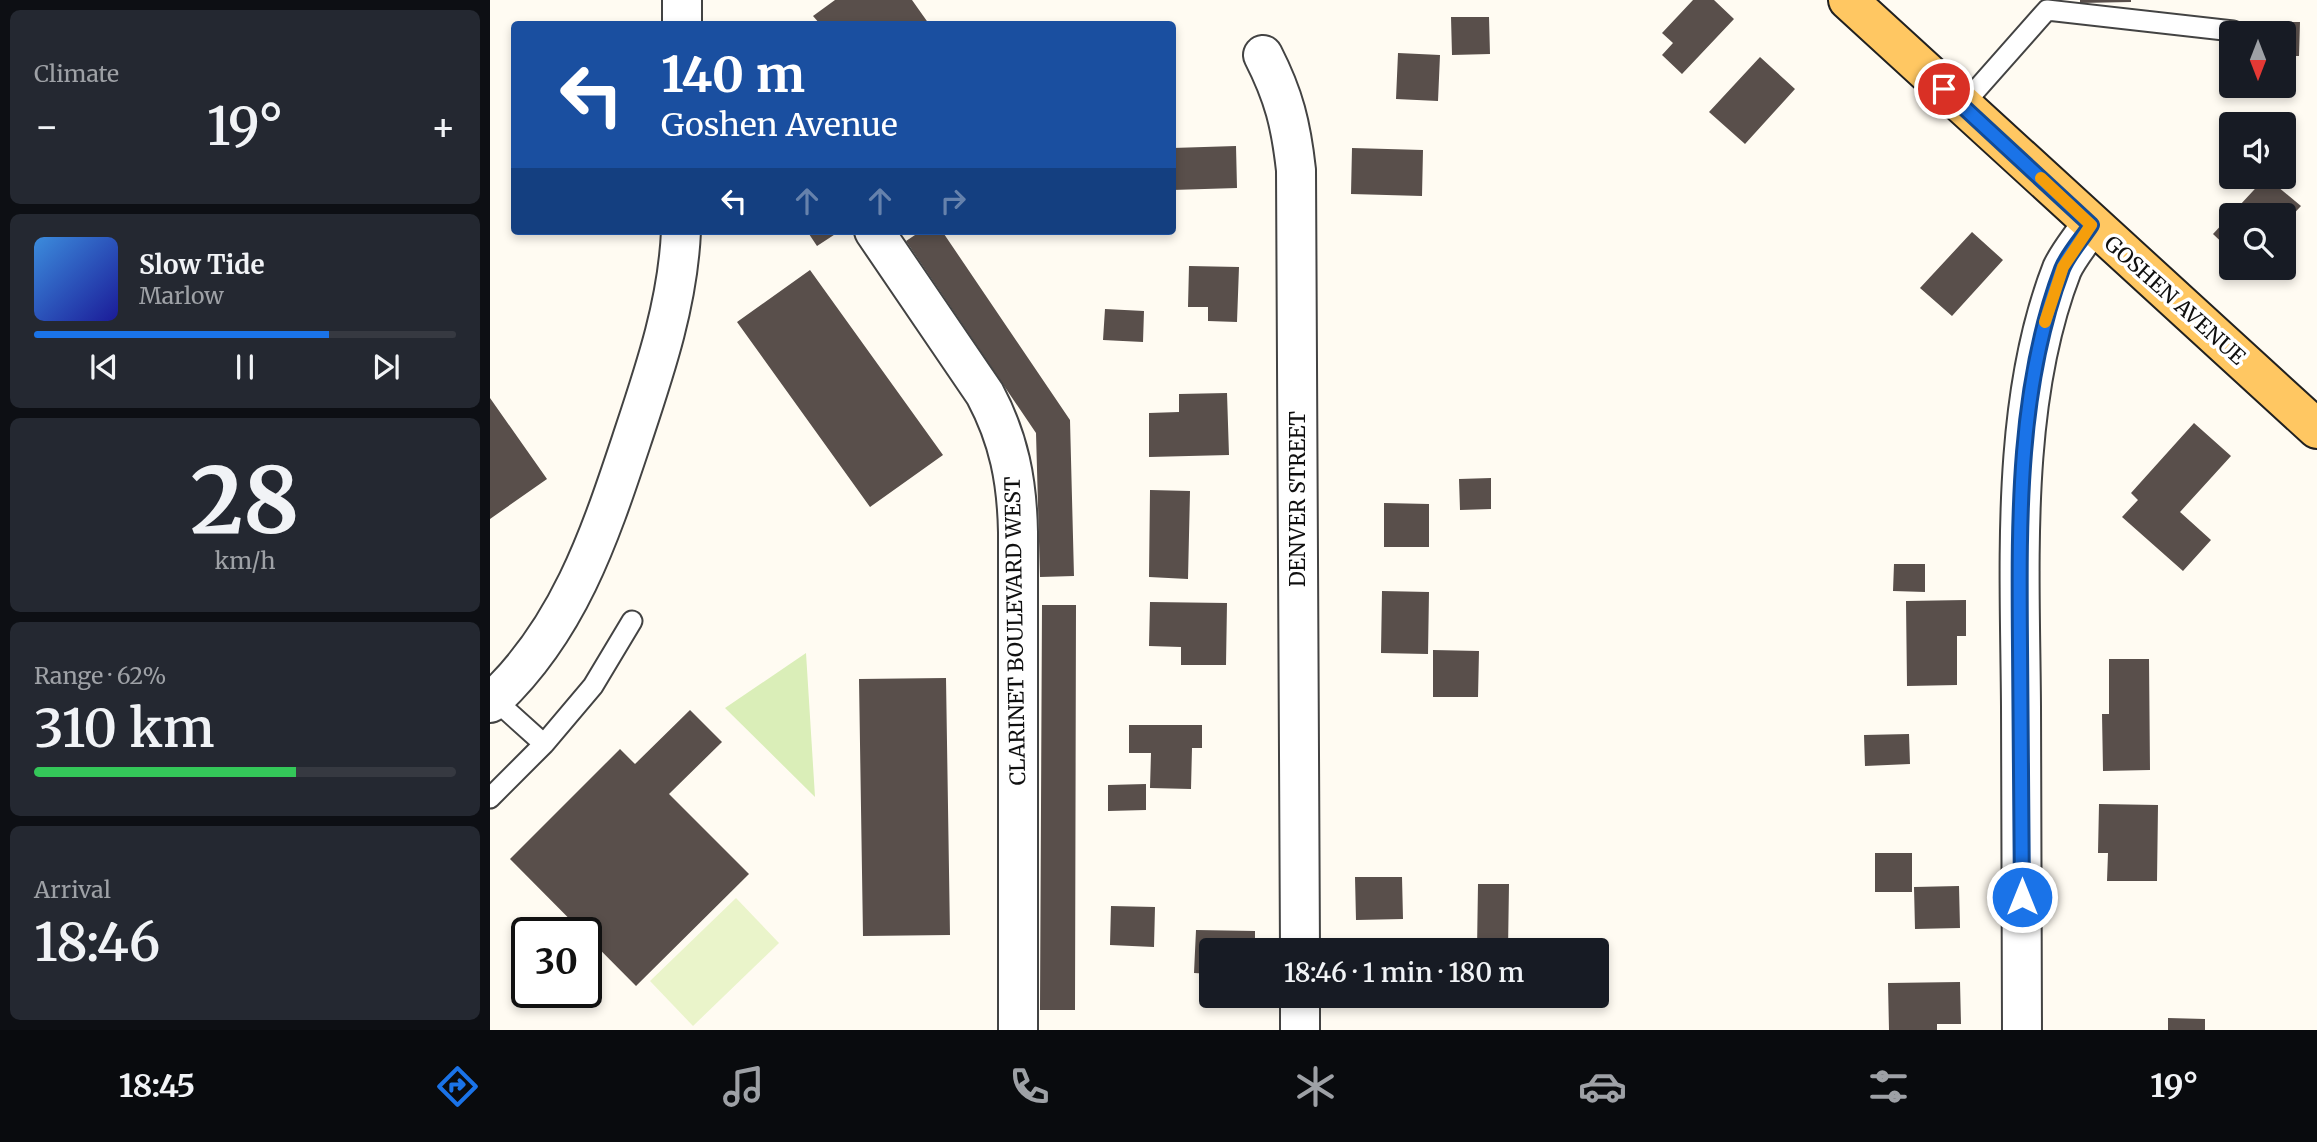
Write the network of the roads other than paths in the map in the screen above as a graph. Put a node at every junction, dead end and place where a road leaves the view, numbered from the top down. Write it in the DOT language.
graph roads {
  1 [pos="682,0"];
  2 [pos="1848,0"];
  3 [pos="682,21"];
  4 [pos="2219,29"];
  5 [pos="1263,55"];
  6 [pos="1962,106"];
  7 [pos="2091,225"];
  8 [pos="680,235"];
  9 [pos="877,235"];
  10 [pos="2317,429"];
  11 [pos="632,621"];
  12 [pos="491,699"];
  13 [pos="544,744"];
  14 [pos="490,798"];
  15 [pos="1300,938"];
  16 [pos="1300,1008"];
  17 [pos="1018,1030"];
  18 [pos="1300,1030"];
  19 [pos="2022,1030"];
  1 -- 3 [label="street"];
  2 -- 6 [label="main road, GOSHEN AVENUE"];
  4 -- 6 [label="lane"];
  5 -- 15 [label="street, DENVER STREET"];
  6 -- 7 [label="main road, GOSHEN AVENUE"];
  7 -- 10 [label="main road, GOSHEN AVENUE"];
  7 -- 19 [label="street"];
  8 -- 12 [label="street"];
  9 -- 17 [label="street, CLARINET BOULEVARD WEST"];
  11 -- 13 [label="lane"];
  12 -- 13 [label="lane"];
  13 -- 14 [label="lane"];
  16 -- 18 [label="street"];
}
